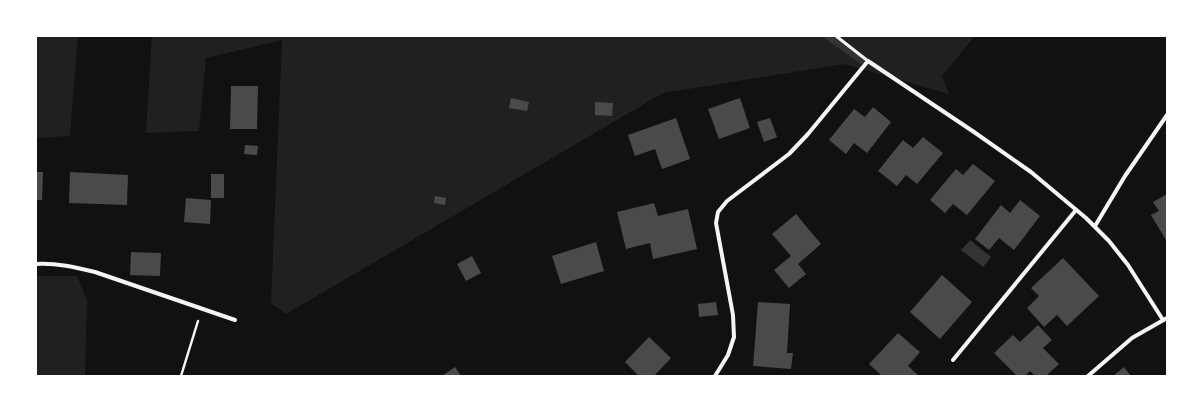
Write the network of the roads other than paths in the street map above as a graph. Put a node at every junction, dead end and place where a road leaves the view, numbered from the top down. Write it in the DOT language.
graph roads {
  1 [pos="836,36"];
  2 [pos="868,61"];
  3 [pos="1167,115"];
  4 [pos="1076,210"];
  5 [pos="1095,226"];
  6 [pos="36,264"];
  7 [pos="1165,319"];
  8 [pos="235,320"];
  9 [pos="953,360"];
  10 [pos="715,376"];
  11 [pos="1088,376"];
  1 -- 2 [label="lane"];
  2 -- 4 [label="street"];
  2 -- 10 [label="street"];
  3 -- 5 [label="street"];
  4 -- 5 [label="street"];
  4 -- 9 [label="street"];
  5 -- 7 [label="street"];
  6 -- 8 [label="street"];
  7 -- 11 [label="street"];
}
